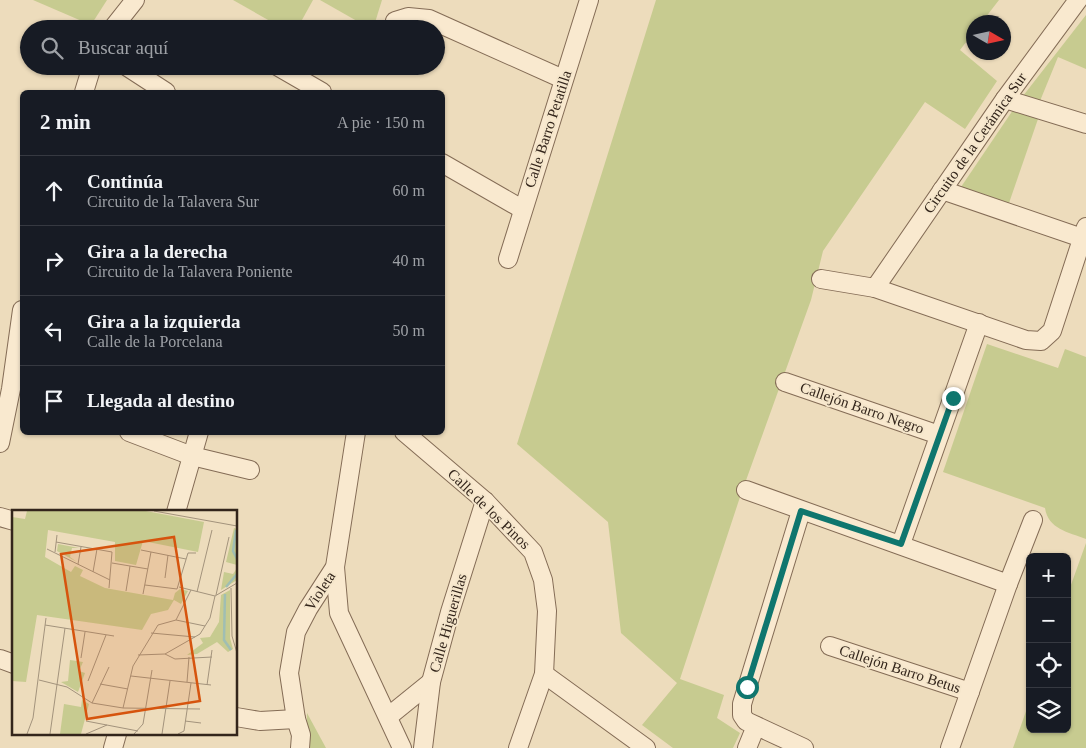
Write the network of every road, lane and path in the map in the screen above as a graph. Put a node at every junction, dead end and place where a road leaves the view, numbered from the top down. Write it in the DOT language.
graph roads {
  1 [pos="134,0"];
  2 [pos="589,0"];
  3 [pos="1078,0"];
  4 [pos="119,20"];
  5 [pos="398,20"];
  6 [pos="432,20"];
  7 [pos="445,26"];
  8 [pos="89,75"];
  9 [pos="140,75"];
  10 [pos="293,75"];
  11 [pos="563,79"];
  12 [pos="85,90"];
  13 [pos="163,90"];
  14 [pos="319,90"];
  15 [pos="1005,99"];
  16 [pos="1086,124"];
  17 [pos="445,164"];
  18 [pos="942,190"];
  19 [pos="522,209"];
  20 [pos="1084,233"];
  21 [pos="508,259"];
  22 [pos="821,279"];
  23 [pos="875,288"];
  24 [pos="979,323"];
  25 [pos="20,324"];
  26 [pos="785,382"];
  27 [pos="11,389"];
  28 [pos="137,435"];
  29 [pos="198,435"];
  30 [pos="356,435"];
  31 [pos="408,435"];
  32 [pos="939,435"];
  33 [pos="0,444"];
  34 [pos="192,456"];
  35 [pos="250,470"];
  36 [pos="746,490"];
  37 [pos="485,501"];
  38 [pos="177,510"];
  39 [pos="801,511"];
  40 [pos="0,517"];
  41 [pos="1033,520"];
  42 [pos="12,521"];
  43 [pos="901,544"];
  44 [pos="336,567"];
  45 [pos="1008,584"];
  46 [pos="308,608"];
  47 [pos="339,613"];
  48 [pos="830,646"];
  49 [pos="0,659"];
  50 [pos="12,663"];
  51 [pos="544,674"];
  52 [pos="431,682"];
  53 [pos="970,692"];
  54 [pos="388,716"];
  55 [pos="238,717"];
  56 [pos="296,719"];
  57 [pos="756,726"];
  58 [pos="300,748"];
  59 [pos="402,748"];
  60 [pos="423,748"];
  61 [pos="518,748"];
  62 [pos="646,748"];
  63 [pos="747,748"];
  64 [pos="804,748"];
  65 [pos="950,748"];
  1 -- 4 [label="street"];
  2 -- 11 [label="street, Calle Barro Petatilla"];
  3 -- 15 [label="street, Circuito de la Cerámica Sur"];
  5 -- 6 [label="street"];
  7 -- 11 [label="street"];
  8 -- 12 [label="street"];
  9 -- 13 [label="street"];
  10 -- 14 [label="street"];
  11 -- 19 [label="street, Calle Barro Petatilla"];
  15 -- 16 [label="street"];
  15 -- 18 [label="street, Circuito de la Cerámica Sur"];
  17 -- 19 [label="street"];
  18 -- 20 [label="street"];
  18 -- 23 [label="street, Circuito de la Cerámica Sur"];
  19 -- 21 [label="street, Calle Barro Petatilla"];
  20 -- 24 [label="street"];
  22 -- 23 [label="street"];
  23 -- 24 [label="street"];
  24 -- 32 [label="street"];
  25 -- 27 [label="street"];
  26 -- 32 [label="street, Callejón Barro Negro"];
  27 -- 33 [label="street"];
  28 -- 34 [label="street"];
  29 -- 34 [label="street"];
  30 -- 44 [label="street, Violeta"];
  31 -- 37 [label="street, Calle de los Pinos"];
  32 -- 43 [label="street"];
  34 -- 35 [label="street"];
  34 -- 38 [label="street"];
  36 -- 39 [label="street"];
  37 -- 51 [label="street, Calle de los Pinos"];
  37 -- 52 [label="street, Calle Higuerillas"];
  39 -- 43 [label="street"];
  39 -- 57 [label="street"];
  40 -- 42 [label="street"];
  41 -- 45 [label="street"];
  43 -- 45 [label="street"];
  44 -- 46 [label="street, Violeta"];
  44 -- 47 [label="street"];
  45 -- 53 [label="street"];
  46 -- 47 [label="street"];
  46 -- 56 [label="street, Violeta"];
  47 -- 54 [label="street"];
  48 -- 53 [label="street, Callejón Barro Betus"];
  49 -- 50 [label="street"];
  51 -- 61 [label="street, Calle de los Pinos"];
  51 -- 62 [label="street"];
  52 -- 54 [label="street"];
  52 -- 60 [label="street, Calle Higuerillas"];
  53 -- 65 [label="street"];
  54 -- 59 [label="street"];
  55 -- 56 [label="street"];
  56 -- 58 [label="street, Violeta"];
  57 -- 63 [label="street"];
  57 -- 64 [label="street"];
}
